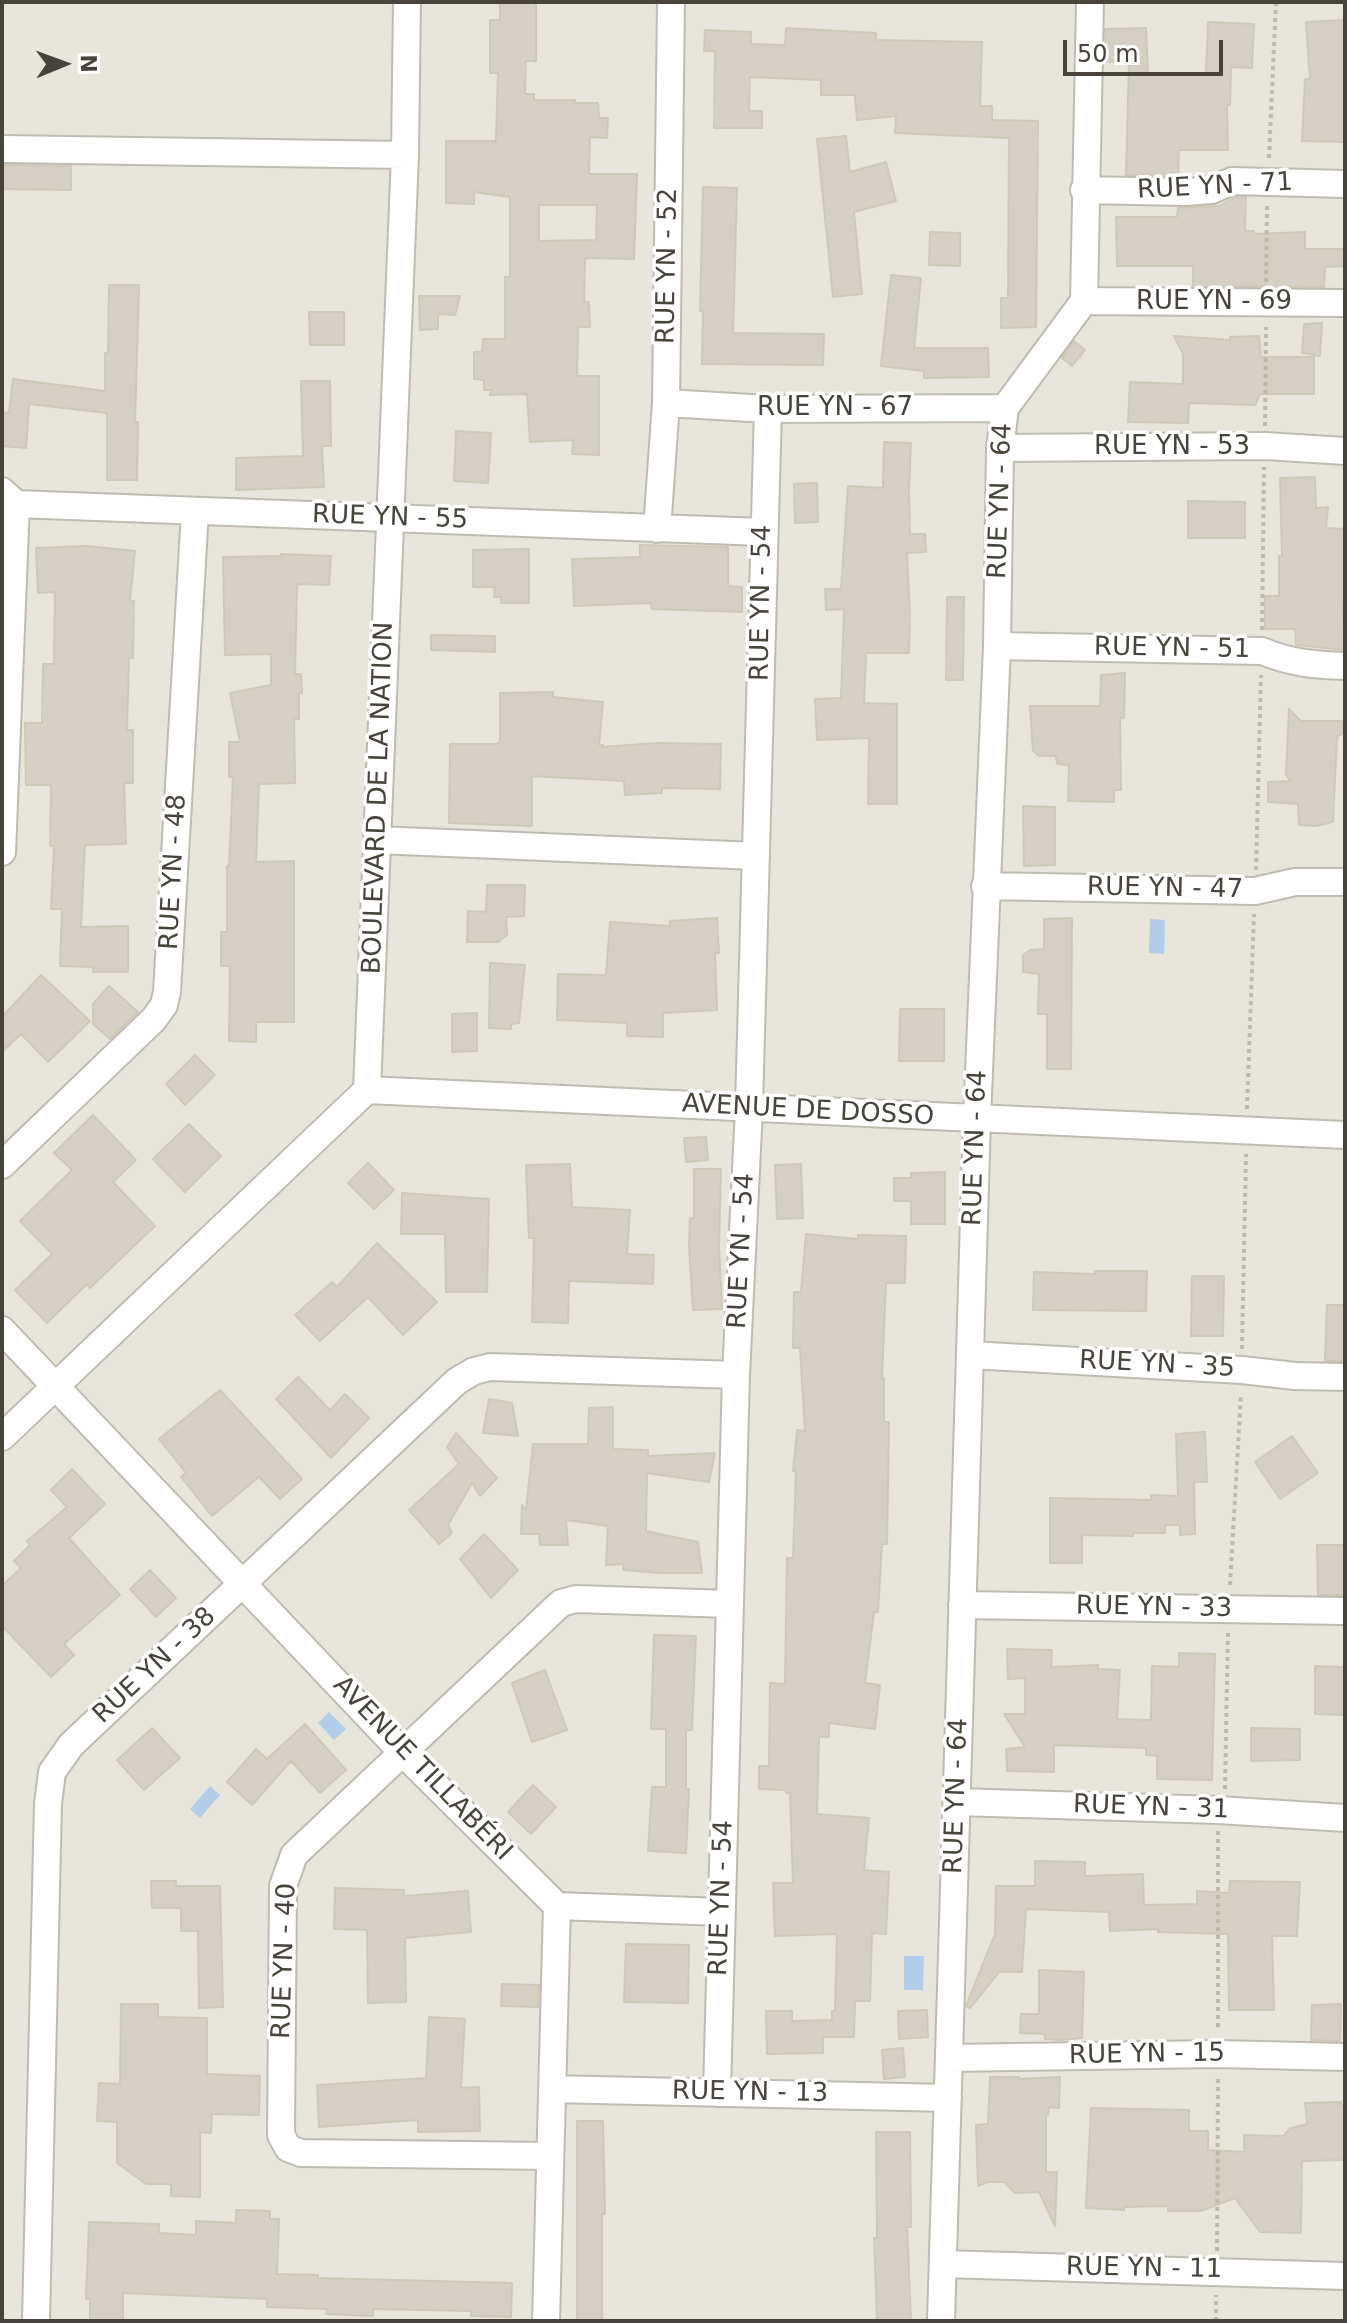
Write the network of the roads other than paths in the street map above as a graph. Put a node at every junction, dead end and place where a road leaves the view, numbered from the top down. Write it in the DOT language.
graph roads {
  1 [pos="407,2"];
  2 [pos="671,2"];
  3 [pos="1090,2"];
  4 [pos="2,149"];
  5 [pos="405,155"];
  6 [pos="1345,184"];
  7 [pos="1084,190"];
  8 [pos="1084,301"];
  9 [pos="1345,303"];
  10 [pos="666,403"];
  11 [pos="1005,408"];
  12 [pos="768,409"];
  13 [pos="1000,448"];
  14 [pos="1345,451"];
  15 [pos="9,497"];
  16 [pos="195,511"];
  17 [pos="390,518"];
  18 [pos="657,529"];
  19 [pos="763,532"];
  20 [pos="997,646"];
  21 [pos="1345,666"];
  22 [pos="377,840"];
  23 [pos="2,852"];
  24 [pos="756,856"];
  25 [pos="1345,882"];
  26 [pos="985,886"];
  27 [pos="367,1090"];
  28 [pos="749,1108"];
  29 [pos="977,1119"];
  30 [pos="1345,1135"];
  31 [pos="2,1165"];
  32 [pos="2,1330"];
  33 [pos="970,1355"];
  34 [pos="736,1375"];
  35 [pos="1345,1377"];
  36 [pos="57,1387"];
  37 [pos="2,1437"];
  38 [pos="243,1583"];
  39 [pos="730,1604"];
  40 [pos="962,1605"];
  41 [pos="1345,1611"];
  42 [pos="404,1754"];
  43 [pos="957,1802"];
  44 [pos="1345,1818"];
  45 [pos="557,1906"];
  46 [pos="721,1912"];
  47 [pos="1345,2057"];
  48 [pos="949,2058"];
  49 [pos="552,2089"];
  50 [pos="717,2093"];
  51 [pos="948,2098"];
  52 [pos="550,2156"];
  53 [pos="943,2264"];
  54 [pos="1345,2276"];
  55 [pos="36,2321"];
  56 [pos="546,2321"];
  57 [pos="941,2321"];
  1 -- 5 [label="street, BOULEVARD DE LA NATION"];
  2 -- 10 [label="street, RUE YN - 52"];
  3 -- 7 [label="street"];
  4 -- 5 [label="street"];
  5 -- 17 [label="street, BOULEVARD DE LA NATION"];
  6 -- 7 [label="street, RUE YN - 71"];
  7 -- 8 [label="street"];
  8 -- 9 [label="street, RUE YN - 69"];
  8 -- 11 [label="street, RUE YN - 64"];
  10 -- 12 [label="street, RUE YN - 67"];
  10 -- 18 [label="street, RUE YN - 52"];
  11 -- 12 [label="street, RUE YN - 67"];
  11 -- 13 [label="street, RUE YN - 64"];
  12 -- 19 [label="street, RUE YN - 54"];
  13 -- 14 [label="street, RUE YN - 53"];
  13 -- 20 [label="street, RUE YN - 64"];
  15 -- 16 [label="street, RUE YN - 55"];
  15 -- 23 [label="street"];
  16 -- 17 [label="street, RUE YN - 55"];
  16 -- 31 [label="street, RUE YN - 48"];
  17 -- 18 [label="street, RUE YN - 55"];
  17 -- 22 [label="street, BOULEVARD DE LA NATION"];
  18 -- 19 [label="street, RUE YN - 55"];
  19 -- 24 [label="street, RUE YN - 54"];
  20 -- 21 [label="street, RUE YN - 51"];
  20 -- 26 [label="street, RUE YN - 64"];
  22 -- 24 [label="street"];
  22 -- 27 [label="street, BOULEVARD DE LA NATION"];
  24 -- 28 [label="street, RUE YN - 54"];
  25 -- 26 [label="street, RUE YN - 47"];
  26 -- 29 [label="street, RUE YN - 64"];
  27 -- 28 [label="street, AVENUE DE DOSSO"];
  27 -- 36 [label="street"];
  28 -- 29 [label="street, AVENUE DE DOSSO"];
  28 -- 34 [label="street, RUE YN - 54"];
  29 -- 30 [label="street, AVENUE DE DOSSO"];
  29 -- 33 [label="street, RUE YN - 64"];
  32 -- 36 [label="street, AVENUE TILLABÉRI"];
  33 -- 35 [label="street, RUE YN - 35"];
  33 -- 40 [label="street, RUE YN - 64"];
  34 -- 38 [label="street, RUE YN - 38"];
  34 -- 39 [label="street, RUE YN - 54"];
  36 -- 37 [label="street"];
  36 -- 38 [label="street, AVENUE TILLABÉRI"];
  38 -- 42 [label="street, AVENUE TILLABÉRI"];
  38 -- 55 [label="street, RUE YN - 38"];
  39 -- 42 [label="street, RUE YN - 40"];
  39 -- 46 [label="street, RUE YN - 54"];
  40 -- 41 [label="street, RUE YN - 33"];
  40 -- 43 [label="street, RUE YN - 64"];
  42 -- 45 [label="street, AVENUE TILLABÉRI"];
  42 -- 52 [label="street, RUE YN - 40"];
  43 -- 44 [label="street, RUE YN - 31"];
  43 -- 48 [label="street, RUE YN - 64"];
  45 -- 46 [label="street"];
  45 -- 49 [label="street"];
  46 -- 50 [label="street, RUE YN - 54"];
  47 -- 48 [label="street, RUE YN - 15"];
  48 -- 51 [label="street, RUE YN - 64"];
  49 -- 50 [label="street, RUE YN - 13"];
  49 -- 52 [label="street"];
  50 -- 51 [label="street, RUE YN - 13"];
  51 -- 53 [label="street, RUE YN - 64"];
  52 -- 56 [label="street"];
  53 -- 54 [label="street, RUE YN - 11"];
  53 -- 57 [label="street, RUE YN - 64"];
}
